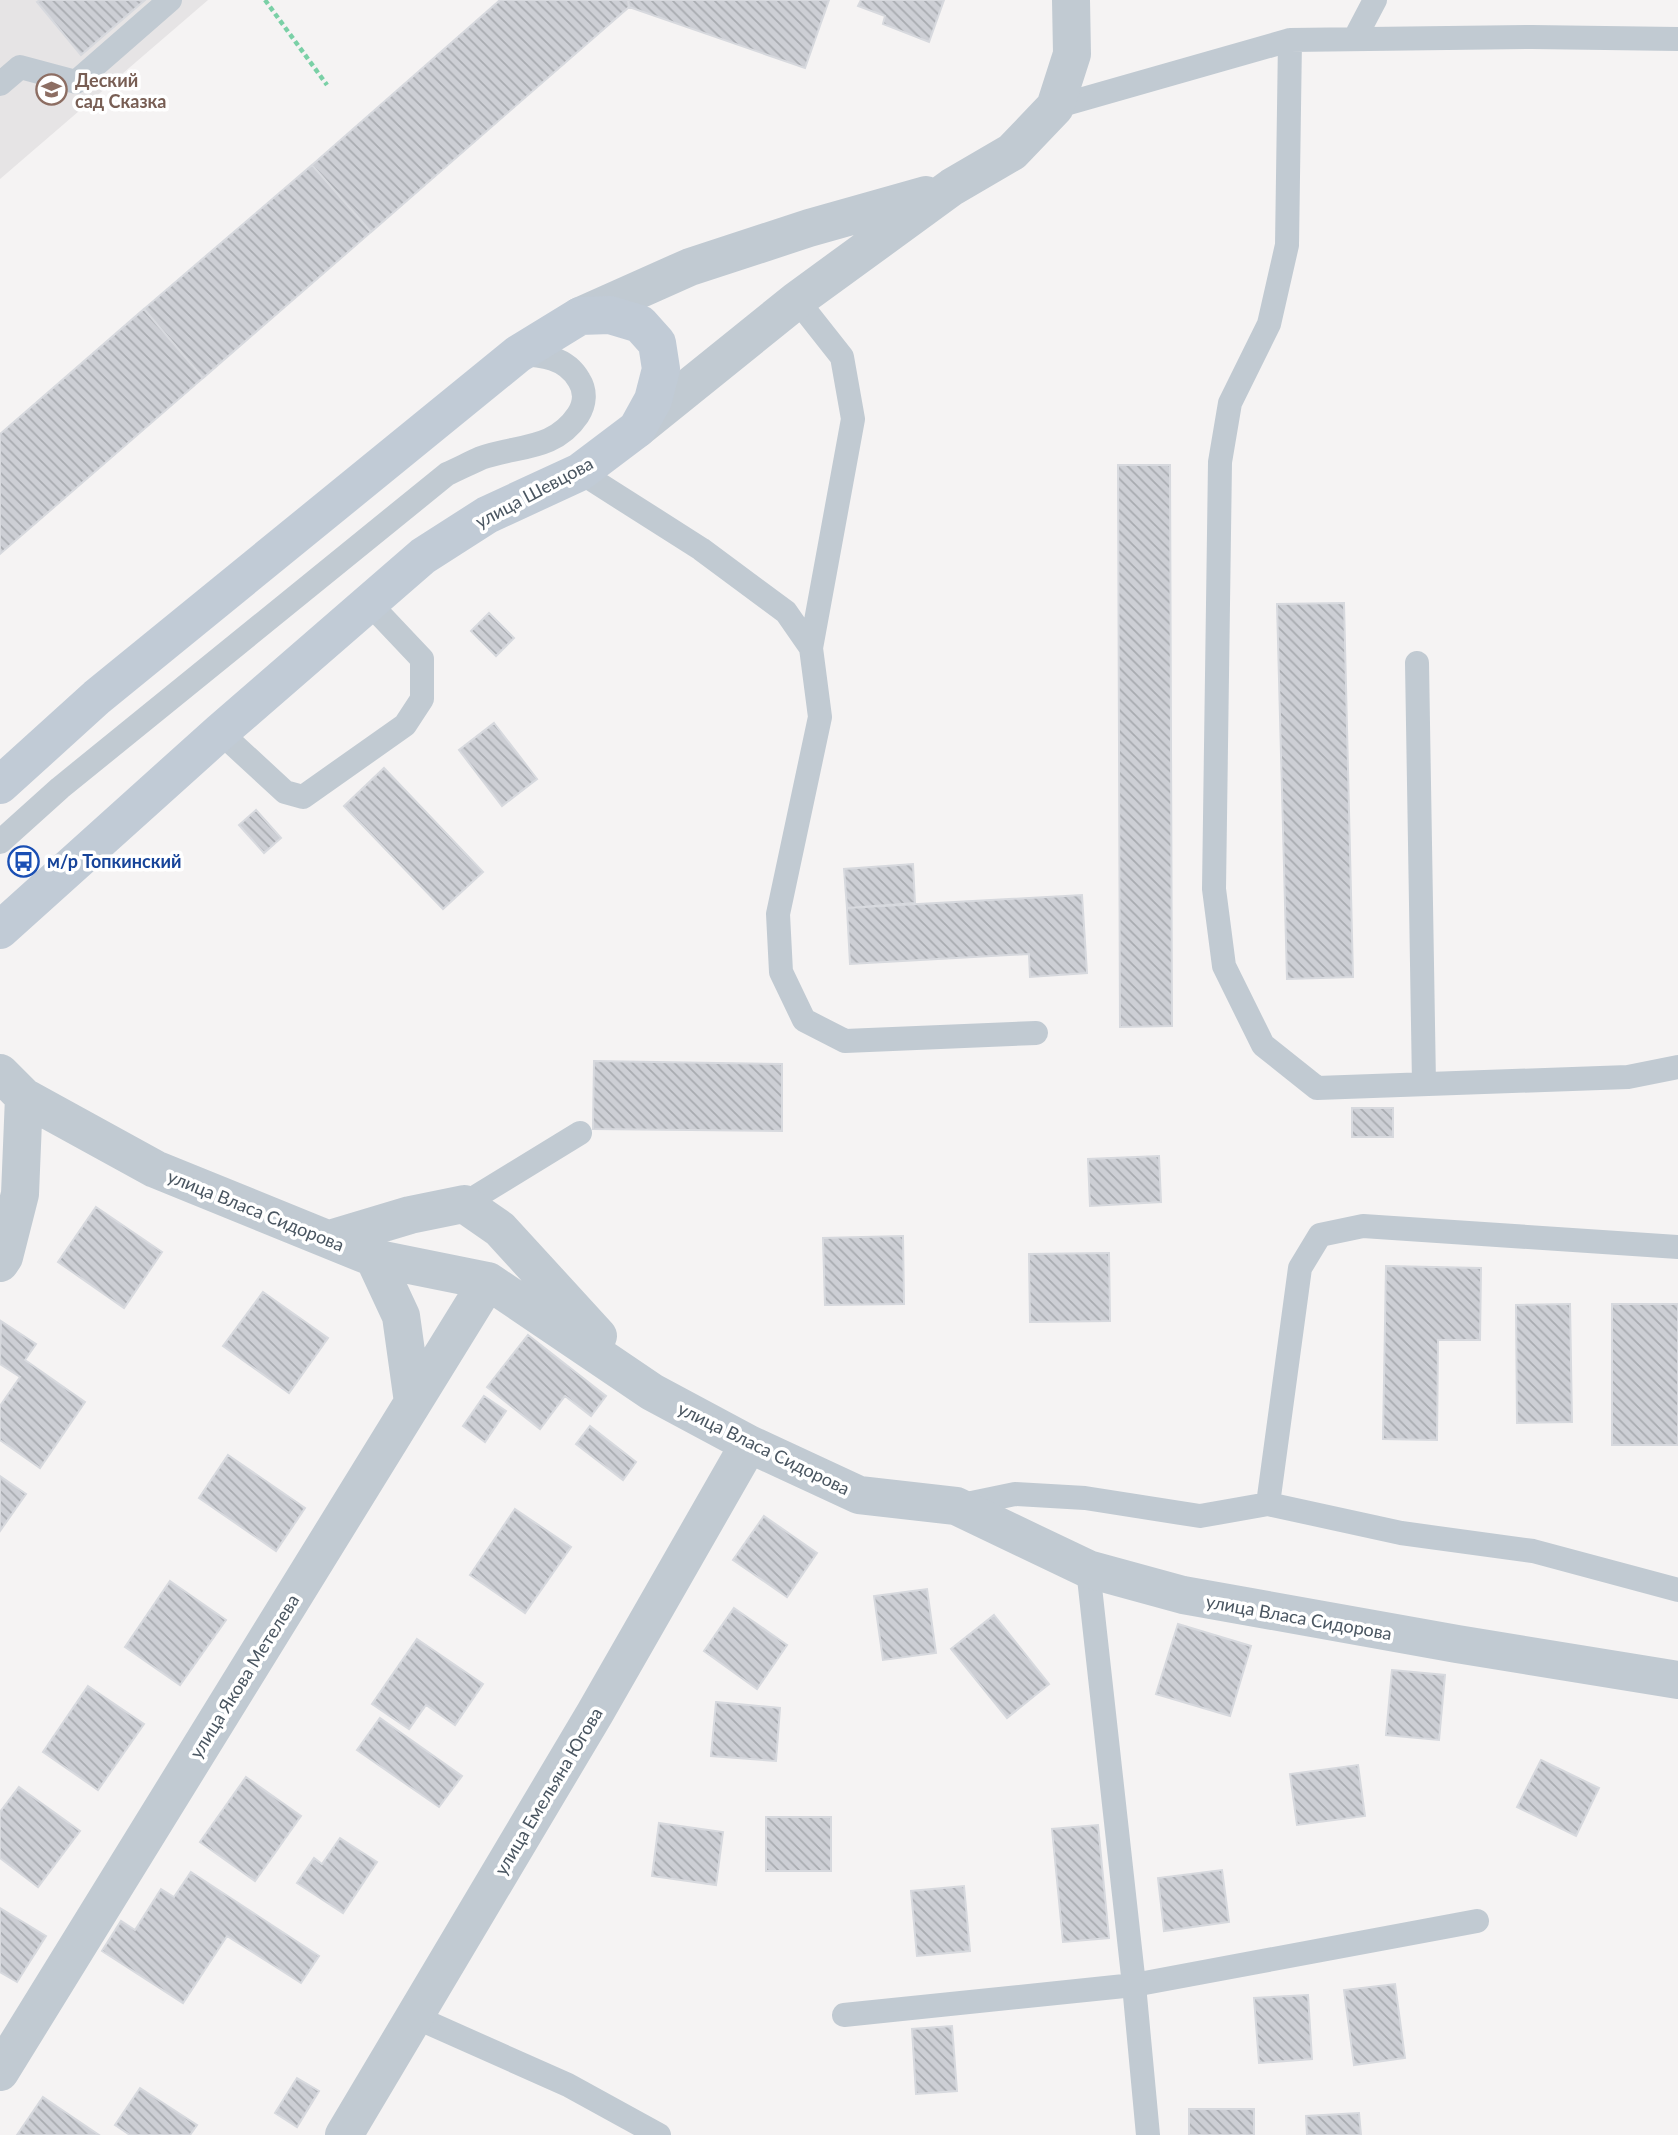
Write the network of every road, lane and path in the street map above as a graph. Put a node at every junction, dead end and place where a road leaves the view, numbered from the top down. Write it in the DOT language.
graph roads {
  1 [pos="170,0"];
  2 [pos="265,0"];
  3 [pos="1072,0"];
  4 [pos="1376,0"];
  5 [pos="1355,38"];
  6 [pos="1678,39"];
  7 [pos="1290,40"];
  8 [pos="0,84"];
  9 [pos="327,85"];
  10 [pos="1055,107"];
  11 [pos="952,187"];
  12 [pos="797,300"];
  13 [pos="580,316"];
  14 [pos="518,354"];
  15 [pos="637,429"];
  16 [pos="580,472"];
  17 [pos="370,604"];
  18 [pos="811,648"];
  19 [pos="1417,663"];
  20 [pos="220,732"];
  21 [pos="0,785"];
  22 [pos="0,842"];
  23 [pos="0,930"];
  24 [pos="1036,1032"];
  25 [pos="1678,1067"];
  26 [pos="1424,1084"];
  27 [pos="12,1085"];
  28 [pos="580,1133"];
  29 [pos="464,1204"];
  30 [pos="330,1239"];
  31 [pos="1678,1247"];
  32 [pos="374,1258"];
  33 [pos="0,1263"];
  34 [pos="488,1281"];
  35 [pos="652,1392"];
  36 [pos="413,1402"];
  37 [pos="749,1444"];
  38 [pos="1268,1504"];
  39 [pos="957,1506"];
  40 [pos="1087,1569"];
  41 [pos="1678,1590"];
  42 [pos="1678,1680"];
  43 [pos="1477,1921"];
  44 [pos="1135,1985"];
  45 [pos="844,2015"];
  46 [pos="413,2016"];
  47 [pos="0,2072"];
  48 [pos="344,2135"];
  49 [pos="659,2135"];
  50 [pos="1148,2135"];
  1 -- 8 [label="lane"];
  2 -- 9 [label="path"];
  3 -- 10 [label="street"];
  4 -- 5 [label="lane"];
  5 -- 6 [label="lane"];
  5 -- 7 [label="lane"];
  7 -- 10 [label="lane"];
  7 -- 26 [label="lane"];
  10 -- 11 [label="street, улица Шевцова"];
  11 -- 12 [label="street, улица Шевцова"];
  11 -- 13 [label="street"];
  12 -- 15 [label="street, улица Шевцова"];
  12 -- 18 [label="lane"];
  13 -- 14 [label="main road"];
  13 -- 15 [label="main road"];
  14 -- 21 [label="main road"];
  14 -- 22 [label="lane"];
  15 -- 16 [label="main road, улица Шевцова"];
  16 -- 17 [label="main road, улица Шевцова"];
  16 -- 18 [label="lane"];
  17 -- 20 [label="main road, улица Шевцова"];
  17 -- 20 [label="lane"];
  18 -- 24 [label="lane"];
  19 -- 26 [label="lane"];
  20 -- 23 [label="main road, улица Шевцова"];
  25 -- 26 [label="lane"];
  27 -- 30 [label="street, улица Власа Сидорова"];
  27 -- 33 [label="street"];
  28 -- 29 [label="lane"];
  29 -- 30 [label="street"];
  29 -- 35 [label="street"];
  30 -- 32 [label="street, улица Власа Сидорова"];
  31 -- 38 [label="lane"];
  32 -- 34 [label="street, улица Власа Сидорова"];
  32 -- 36 [label="street"];
  34 -- 35 [label="street, улица Власа Сидорова"];
  34 -- 36 [label="street, улица Якова Метелева"];
  35 -- 37 [label="street, улица Власа Сидорова"];
  36 -- 47 [label="street, улица Якова Метелева"];
  37 -- 39 [label="street, улица Власа Сидорова"];
  37 -- 46 [label="street, улица Емельяна Югова"];
  38 -- 39 [label="lane"];
  38 -- 41 [label="lane"];
  39 -- 40 [label="street, улица Власа Сидорова"];
  40 -- 42 [label="street, улица Власа Сидорова"];
  40 -- 44 [label="lane"];
  43 -- 44 [label="lane"];
  44 -- 45 [label="lane"];
  44 -- 50 [label="lane"];
  46 -- 48 [label="street, улица Емельяна Югова"];
  46 -- 49 [label="lane"];
}
